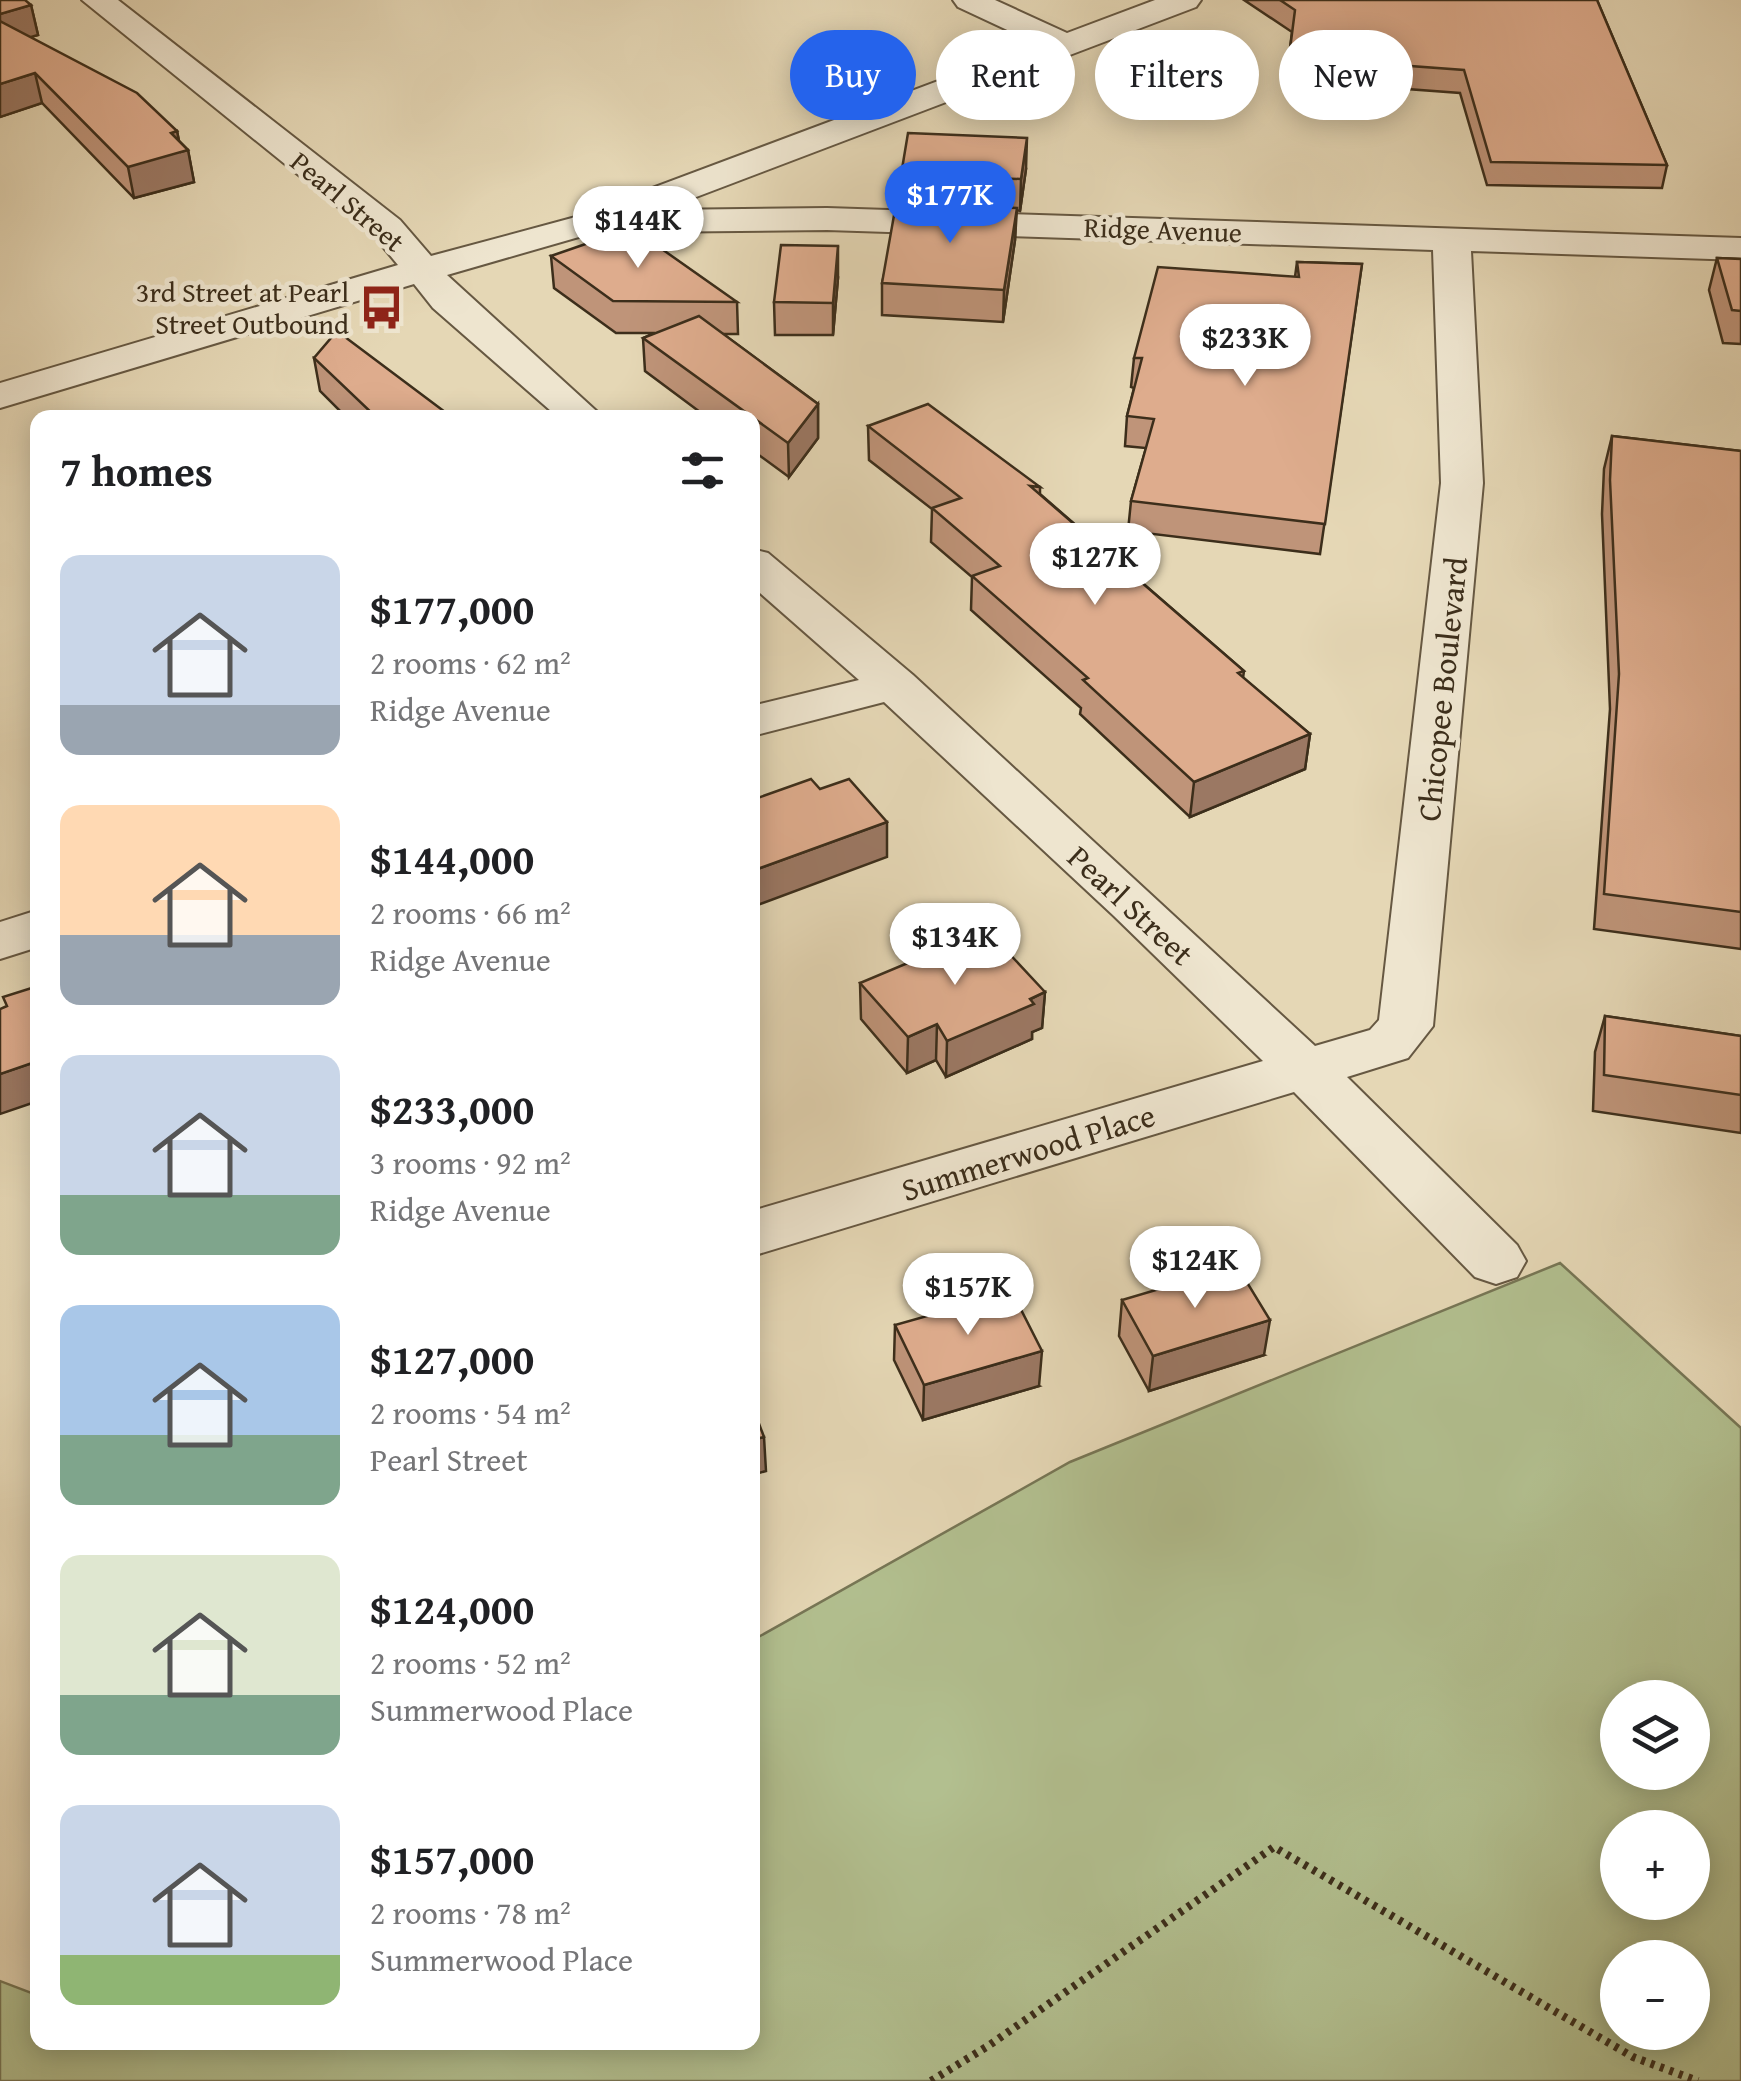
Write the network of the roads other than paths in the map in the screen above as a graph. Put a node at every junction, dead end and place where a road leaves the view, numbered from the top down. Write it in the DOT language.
graph roads {
  1 [pos="98,0"];
  2 [pos="969,0"];
  3 [pos="1184,0"];
  4 [pos="1034,30"];
  5 [pos="1075,42"];
  6 [pos="936,94"];
  7 [pos="585,226"];
  8 [pos="1450,238"];
  9 [pos="1741,249"];
  10 [pos="423,269"];
  11 [pos="0,396"];
  12 [pos="575,410"];
  13 [pos="760,569"];
  14 [pos="896,685"];
  15 [pos="760,719"];
  16 [pos="30,931"];
  17 [pos="0,941"];
  18 [pos="1303,1070"];
  19 [pos="760,1232"];
  20 [pos="1496,1261"];
  1 -- 10 [label="street, Pearl Street"];
  2 -- 4 [label="street"];
  3 -- 5 [label="street"];
  6 -- 7 [label="street"];
  7 -- 8 [label="street, Ridge Avenue"];
  7 -- 10 [label="street"];
  8 -- 9 [label="street, Ridge Avenue"];
  8 -- 18 [label="street, Chicopee Boulevard"];
  10 -- 11 [label="street"];
  10 -- 12 [label="street, Pearl Street"];
  13 -- 14 [label="street, Pearl Street"];
  14 -- 15 [label="street"];
  14 -- 18 [label="street, Pearl Street"];
  16 -- 17 [label="street"];
  18 -- 19 [label="street, Summerwood Place"];
  18 -- 20 [label="street, Pearl Street"];
}
